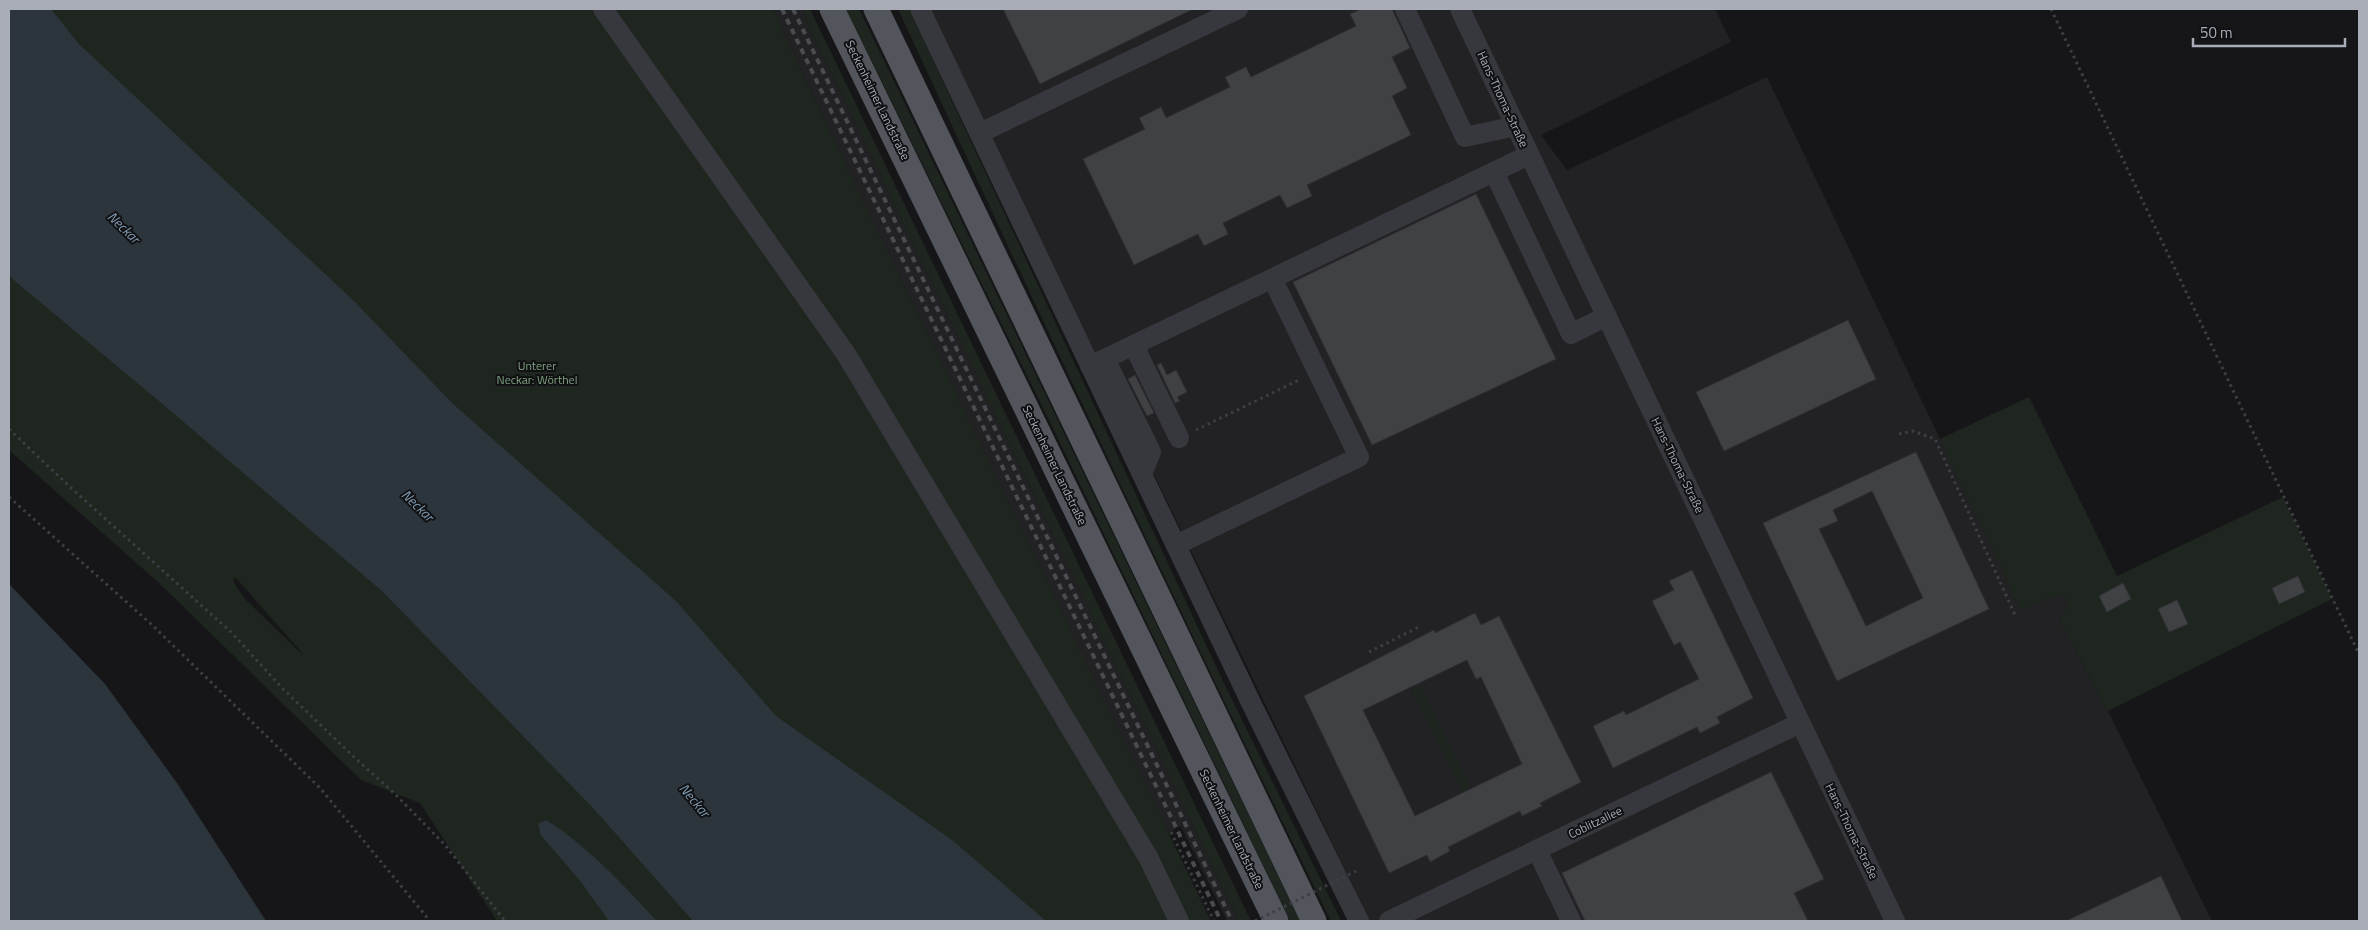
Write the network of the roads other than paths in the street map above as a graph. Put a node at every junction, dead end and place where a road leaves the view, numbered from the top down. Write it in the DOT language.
graph roads {
  1 [pos="603,9"];
  2 [pos="832,9"];
  3 [pos="876,9"];
  4 [pos="920,9"];
  5 [pos="1238,9"];
  6 [pos="1405,9"];
  7 [pos="1460,9"];
  8 [pos="1516,126"];
  9 [pos="980,133"];
  10 [pos="1530,155"];
  11 [pos="1494,172"];
  12 [pos="1273,280"];
  13 [pos="1607,316"];
  14 [pos="1134,346"];
  15 [pos="1098,363"];
  16 [pos="1179,438"];
  17 [pos="1176,545"];
  18 [pos="1800,723"];
  19 [pos="1536,850"];
  20 [pos="1179,921"];
  21 [pos="1276,921"];
  22 [pos="1314,921"];
  23 [pos="1360,921"];
  24 [pos="1389,921"];
  25 [pos="1571,921"];
  26 [pos="1895,921"];
  1 -- 20 [label="street"];
  2 -- 21 [label="main road, Seckenheimer Landstraße"];
  3 -- 22 [label="main road"];
  4 -- 9 [label="street"];
  5 -- 9 [label="street"];
  6 -- 8 [label="street"];
  7 -- 8 [label="street, Hans-Thoma-Straße"];
  8 -- 10 [label="street, Hans-Thoma-Straße"];
  9 -- 15 [label="street"];
  10 -- 11 [label="street"];
  10 -- 13 [label="street, Hans-Thoma-Straße"];
  11 -- 12 [label="street"];
  11 -- 13 [label="street"];
  12 -- 14 [label="street"];
  12 -- 17 [label="street"];
  13 -- 18 [label="street, Hans-Thoma-Straße"];
  14 -- 15 [label="street"];
  14 -- 16 [label="street"];
  15 -- 17 [label="street"];
  17 -- 23 [label="street"];
  18 -- 19 [label="street, Coblitzallee"];
  18 -- 26 [label="street, Hans-Thoma-Straße"];
  19 -- 24 [label="street, Coblitzallee"];
  19 -- 25 [label="street"];
}
